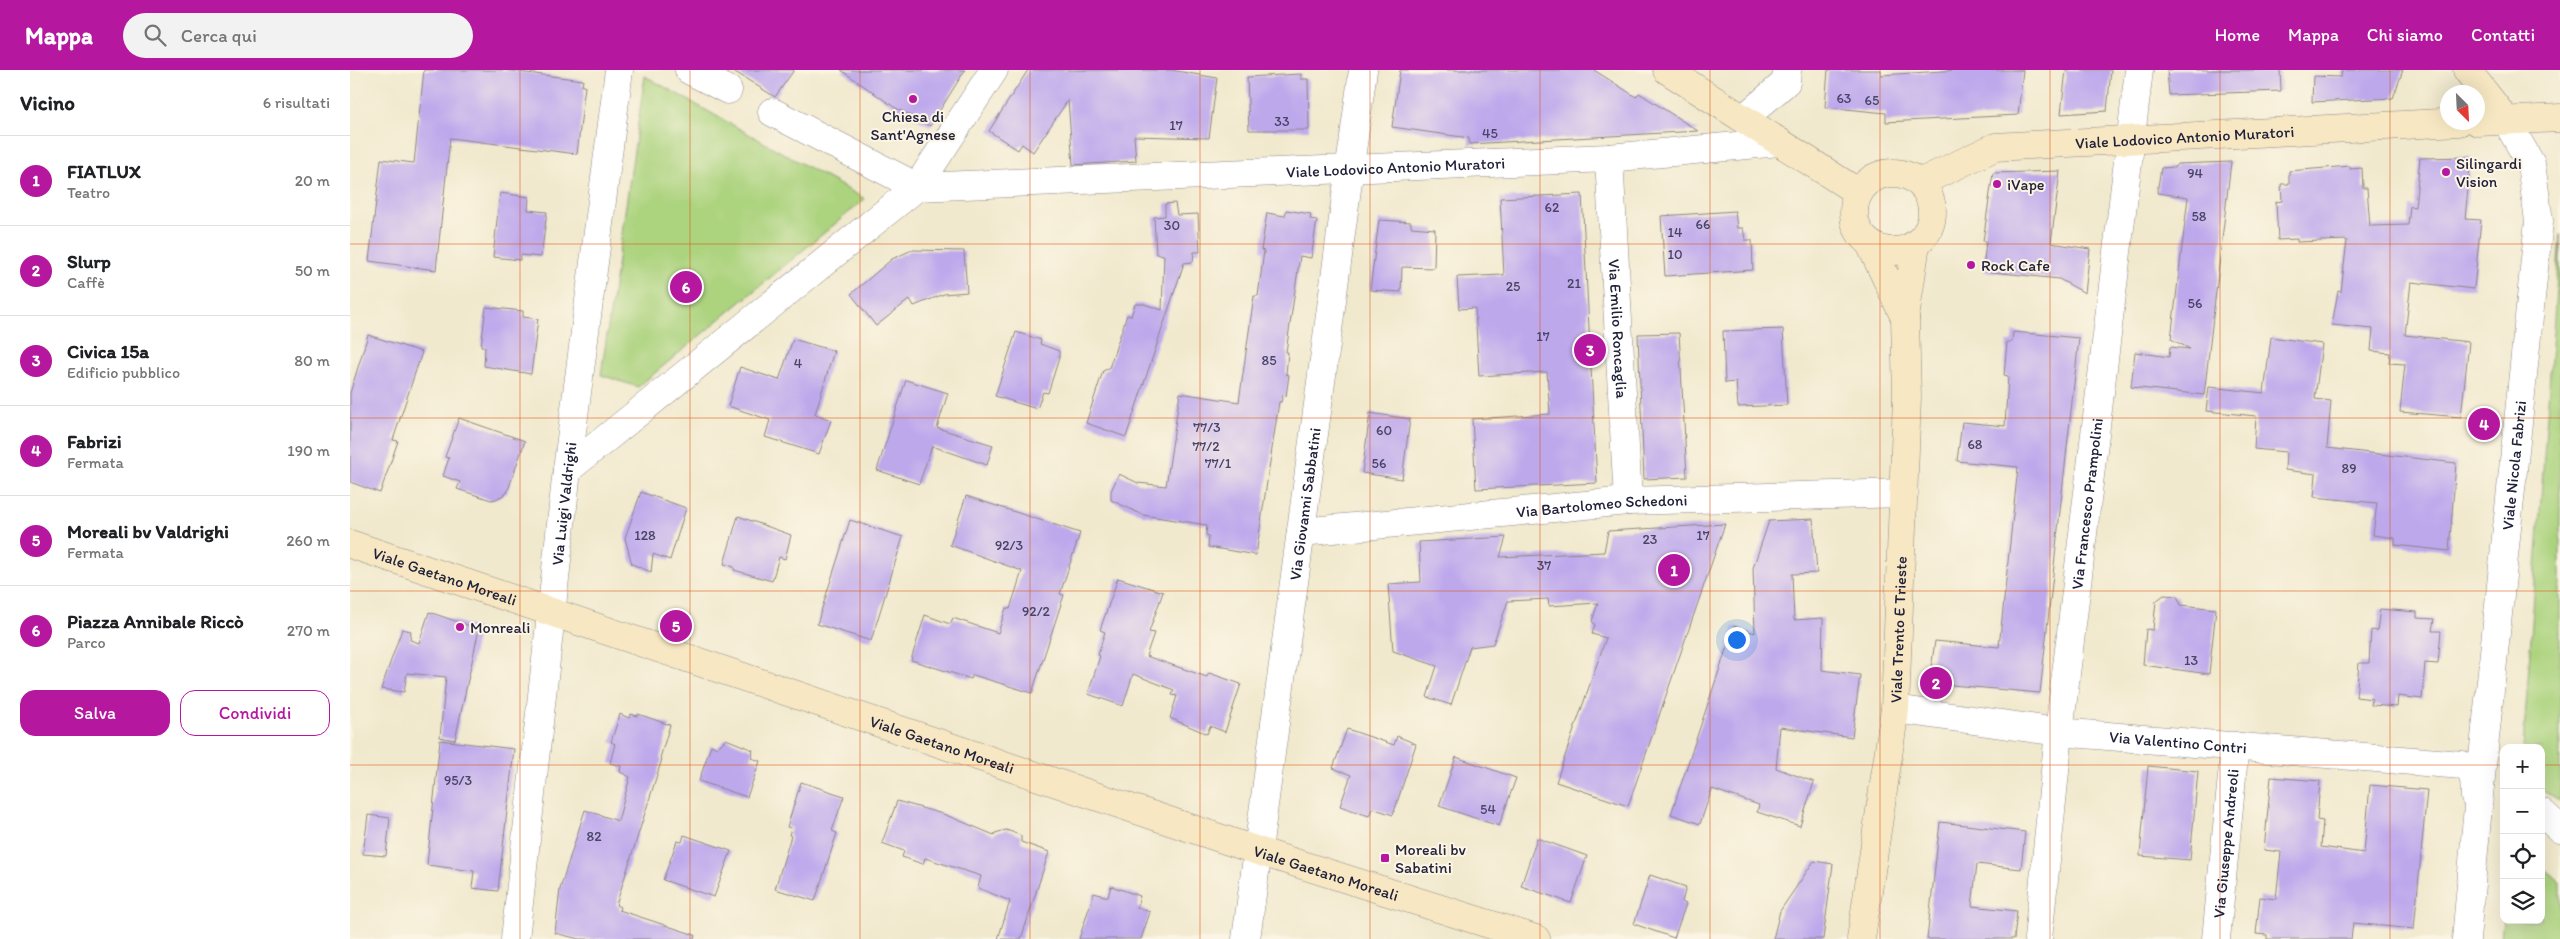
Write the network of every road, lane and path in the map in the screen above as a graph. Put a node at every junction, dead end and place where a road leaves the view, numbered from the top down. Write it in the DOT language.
graph roads {
  1 [pos="619,70"];
  2 [pos="689,70"];
  3 [pos="994,70"];
  4 [pos="1363,70"];
  5 [pos="1667,70"];
  6 [pos="1787,70"];
  7 [pos="2139,70"];
  8 [pos="2467,70"];
  9 [pos="728,90"];
  10 [pos="772,112"];
  11 [pos="2560,118"];
  12 [pos="1743,119"];
  13 [pos="2506,120"];
  14 [pos="2485,122"];
  15 [pos="2440,123"];
  16 [pos="2132,140"];
  17 [pos="1779,142"];
  18 [pos="1609,158"];
  19 [pos="1351,168"];
  20 [pos="1919,183"];
  21 [pos="917,187"];
  22 [pos="1859,193"];
  23 [pos="1870,244"];
  24 [pos="1916,244"];
  25 [pos="1904,318"];
  26 [pos="566,470"];
  27 [pos="1904,493"];
  28 [pos="1628,501"];
  29 [pos="1302,532"];
  30 [pos="350,544"];
  31 [pos="552,613"];
  32 [pos="1895,709"];
  33 [pos="2058,732"];
  34 [pos="2235,746"];
  35 [pos="2462,765"];
  36 [pos="2500,784"];
  37 [pos="2478,807"];
  38 [pos="2545,816"];
  39 [pos="2560,829"];
  40 [pos="1258,851"];
  41 [pos="515,939"];
  42 [pos="1246,939"];
  43 [pos="1536,939"];
  44 [pos="1860,939"];
  45 [pos="2038,939"];
  46 [pos="2216,939"];
  47 [pos="2466,939"];
  1 -- 26 [label="street, Via Luigi Valdrighi"];
  2 -- 9 [label="street"];
  3 -- 21 [label="street"];
  4 -- 19 [label="street, Via Giovanni Sabbatini"];
  5 -- 12 [label="street"];
  6 -- 12 [label="street"];
  7 -- 16 [label="street, Via Francesco Prampolini"];
  8 -- 13 [label="street"];
  10 -- 21 [label="street"];
  11 -- 13 [label="street"];
  12 -- 17 [label="street"];
  13 -- 14 [label="street"];
  13 -- 37 [label="street, Viale Nicola Fabrizi"];
  15 -- 16 [label="street, Viale Lodovico Antonio Muratori"];
  16 -- 20 [label="street, Viale Lodovico Antonio Muratori"];
  16 -- 33 [label="street, Via Francesco Prampolini"];
  17 -- 18 [label="street, Viale Lodovico Antonio Muratori"];
  17 -- 22 [label="street"];
  18 -- 19 [label="street, Viale Lodovico Antonio Muratori"];
  18 -- 28 [label="street, Via Emilio Roncaglia"];
  19 -- 21 [label="street, Viale Lodovico Antonio Muratori"];
  19 -- 29 [label="street, Via Giovanni Sabbatini"];
  20 -- 22 [label="street"];
  20 -- 24 [label="street"];
  21 -- 26 [label="street"];
  22 -- 23 [label="street"];
  23 -- 24 [label="street"];
  23 -- 25 [label="street, Viale Trento E Trieste"];
  24 -- 25 [label="street, Viale Trento E Trieste"];
  25 -- 27 [label="street, Viale Trento E Trieste"];
  26 -- 31 [label="street, Via Luigi Valdrighi"];
  27 -- 28 [label="street, Via Bartolomeo Schedoni"];
  27 -- 32 [label="street, Viale Trento E Trieste"];
  28 -- 29 [label="street, Via Bartolomeo Schedoni"];
  29 -- 40 [label="street, Via Giovanni Sabbatini"];
  30 -- 31 [label="street, Viale Gaetano Moreali"];
  31 -- 40 [label="street, Viale Gaetano Moreali"];
  31 -- 41 [label="street, Via Luigi Valdrighi"];
  32 -- 33 [label="street, Via Valentino Contri"];
  32 -- 44 [label="street, Viale Trento E Trieste"];
  33 -- 34 [label="street, Via Valentino Contri"];
  33 -- 45 [label="street, Via Francesco Prampolini"];
  34 -- 35 [label="street, Via Valentino Contri"];
  34 -- 46 [label="street, Via Giuseppe Andreoli"];
  35 -- 37 [label="street, Viale Nicola Fabrizi"];
  36 -- 37 [label="street"];
  37 -- 47 [label="street, Viale Nicola Fabrizi"];
  38 -- 39 [label="street"];
  40 -- 42 [label="street, Via Giovanni Sabbatini"];
  40 -- 43 [label="street, Viale Gaetano Moreali"];
}
